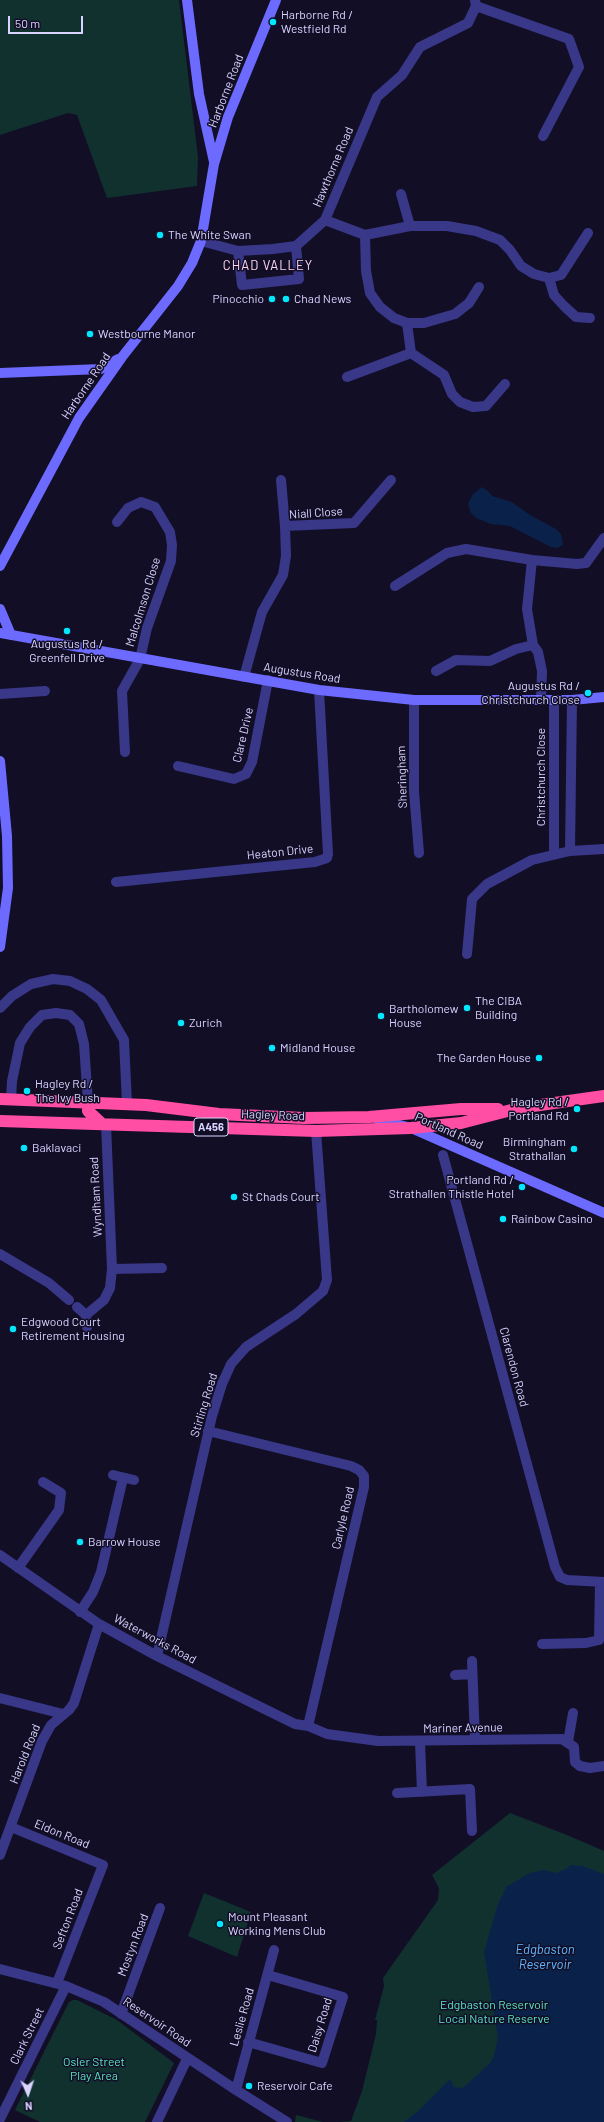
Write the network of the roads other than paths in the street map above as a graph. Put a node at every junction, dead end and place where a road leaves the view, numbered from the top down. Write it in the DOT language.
graph roads {
  1 [pos="187,0"];
  2 [pos="276,0"];
  3 [pos="475,3"];
  4 [pos="543,136"];
  5 [pos="214,164"];
  6 [pos="401,194"];
  7 [pos="325,220"];
  8 [pos="410,226"];
  9 [pos="588,233"];
  10 [pos="365,235"];
  11 [pos="201,241"];
  12 [pos="296,246"];
  13 [pos="238,250"];
  14 [pos="549,278"];
  15 [pos="479,287"];
  16 [pos="590,318"];
  17 [pos="407,323"];
  18 [pos="411,352"];
  19 [pos="122,357"];
  20 [pos="101,369"];
  21 [pos="0,373"];
  22 [pos="348,377"];
  23 [pos="105,381"];
  24 [pos="505,384"];
  25 [pos="281,480"];
  26 [pos="390,480"];
  27 [pos="117,522"];
  28 [pos="285,526"];
  29 [pos="604,538"];
  30 [pos="532,560"];
  31 [pos="0,566"];
  32 [pos="395,586"];
  33 [pos="0,609"];
  34 [pos="0,633"];
  35 [pos="11,635"];
  36 [pos="533,645"];
  37 [pos="140,659"];
  38 [pos="436,671"];
  39 [pos="244,677"];
  40 [pos="268,680"];
  41 [pos="45,690"];
  42 [pos="319,690"];
  43 [pos="0,694"];
  44 [pos="604,697"];
  45 [pos="414,700"];
  46 [pos="541,700"];
  47 [pos="554,700"];
  48 [pos="572,700"];
  49 [pos="125,752"];
  50 [pos="0,761"];
  51 [pos="178,766"];
  52 [pos="604,849"];
  53 [pos="570,851"];
  54 [pos="419,853"];
  55 [pos="554,854"];
  56 [pos="116,882"];
  57 [pos="2,923"];
  58 [pos="0,947"];
  59 [pos="467,954"];
  60 [pos="0,1008"];
  61 [pos="604,1096"];
  62 [pos="5,1099"];
  63 [pos="88,1102"];
  64 [pos="127,1104"];
  65 [pos="519,1108"];
  66 [pos="369,1117"];
  67 [pos="0,1122"];
  68 [pos="103,1123"];
  69 [pos="411,1128"];
  70 [pos="316,1131"];
  71 [pos="443,1155"];
  72 [pos="604,1214"];
  73 [pos="0,1254"];
  74 [pos="162,1268"];
  75 [pos="112,1269"];
  76 [pos="69,1300"];
  77 [pos="77,1306"];
  78 [pos="86,1315"];
  79 [pos="88,1327"];
  80 [pos="208,1431"];
  81 [pos="113,1475"];
  82 [pos="123,1478"];
  83 [pos="134,1480"];
  84 [pos="43,1482"];
  85 [pos="0,1555"];
  86 [pos="18,1568"];
  87 [pos="602,1582"];
  88 [pos="80,1612"];
  89 [pos="99,1624"];
  90 [pos="542,1644"];
  91 [pos="157,1656"];
  92 [pos="472,1661"];
  93 [pos="472,1674"];
  94 [pos="455,1675"];
  95 [pos="0,1698"];
  96 [pos="572,1713"];
  97 [pos="63,1714"];
  98 [pos="308,1726"];
  99 [pos="475,1740"];
  100 [pos="420,1742"];
  101 [pos="568,1742"];
  102 [pos="604,1766"];
  103 [pos="422,1792"];
  104 [pos="397,1793"];
  105 [pos="11,1827"];
  106 [pos="472,1831"];
  107 [pos="0,1855"];
  108 [pos="104,1864"];
  109 [pos="160,1908"];
  110 [pos="274,1950"];
  111 [pos="0,1969"];
  112 [pos="268,1975"];
  113 [pos="62,1985"];
  114 [pos="121,2014"];
  115 [pos="248,2042"];
  116 [pos="187,2058"];
  117 [pos="236,2090"];
  118 [pos="0,2119"];
  119 [pos="157,2122"];
  120 [pos="287,2122"];
  1 -- 5 [label="main road"];
  2 -- 5 [label="main road, Harborne Road"];
  3 -- 4 [label="street"];
  3 -- 7 [label="street, Hawthorne Road"];
  5 -- 11 [label="main road, Harborne Road"];
  6 -- 8 [label="street"];
  7 -- 10 [label="street"];
  7 -- 12 [label="street, Hawthorne Road"];
  8 -- 10 [label="street"];
  8 -- 14 [label="street"];
  9 -- 14 [label="street"];
  10 -- 17 [label="street"];
  11 -- 13 [label="street"];
  11 -- 19 [label="main road, Harborne Road"];
  12 -- 13 [label="street"];
  12 -- 13 [label="street"];
  14 -- 16 [label="street"];
  15 -- 17 [label="street"];
  17 -- 18 [label="street"];
  18 -- 22 [label="street"];
  18 -- 24 [label="street"];
  19 -- 20 [label="main road"];
  19 -- 23 [label="main road, Harborne Road"];
  20 -- 21 [label="main road"];
  20 -- 23 [label="main road"];
  23 -- 31 [label="main road, Harborne Road"];
  25 -- 28 [label="street"];
  26 -- 28 [label="street, Niall Close"];
  27 -- 37 [label="street, Malcolmson Close"];
  28 -- 39 [label="street, Niall Close"];
  29 -- 30 [label="street"];
  30 -- 32 [label="street"];
  30 -- 36 [label="street"];
  33 -- 35 [label="main road"];
  34 -- 35 [label="main road, Augustus Road"];
  35 -- 37 [label="main road, Augustus Road"];
  36 -- 38 [label="street"];
  36 -- 46 [label="street"];
  37 -- 39 [label="main road, Augustus Road"];
  37 -- 49 [label="street, Malcolmson Close"];
  39 -- 40 [label="main road, Augustus Road"];
  40 -- 42 [label="main road, Augustus Road"];
  40 -- 51 [label="street, Clare Drive"];
  41 -- 43 [label="street"];
  42 -- 45 [label="main road, Augustus Road"];
  42 -- 56 [label="street, Heaton Drive"];
  44 -- 48 [label="main road, Augustus Road"];
  45 -- 46 [label="main road, Augustus Road"];
  45 -- 54 [label="street, Sheringham"];
  46 -- 47 [label="main road, Augustus Road"];
  47 -- 48 [label="main road, Augustus Road"];
  47 -- 55 [label="street, Christchurch Close"];
  48 -- 53 [label="street"];
  50 -- 57 [label="main road"];
  52 -- 53 [label="street"];
  53 -- 55 [label="street"];
  55 -- 59 [label="street"];
  57 -- 58 [label="main road"];
  60 -- 64 [label="street"];
  61 -- 65 [label="highway, Hagley Road / A456"];
  62 -- 63 [label="highway, Hagley Road / A456"];
  62 -- 63 [label="street"];
  63 -- 64 [label="highway, Hagley Road / A456"];
  63 -- 68 [label="highway"];
  64 -- 66 [label="highway, Hagley Road / A456"];
  65 -- 66 [label="highway, Hagley Road / A456"];
  65 -- 69 [label="highway, Hagley Road / A456"];
  66 -- 69 [label="main road, Portland Road"];
  67 -- 68 [label="highway, Hagley Road / A456"];
  68 -- 70 [label="highway, Hagley Road / A456"];
  68 -- 75 [label="street, Wyndham Road"];
  69 -- 70 [label="highway, Hagley Road / A456"];
  69 -- 72 [label="main road, Portland Road"];
  70 -- 80 [label="street, Stirling Road"];
  71 -- 87 [label="street, Clarendon Road"];
  73 -- 76 [label="street"];
  74 -- 75 [label="street"];
  75 -- 78 [label="street, Wyndham Road"];
  77 -- 78 [label="street"];
  78 -- 79 [label="street"];
  80 -- 91 [label="street, Stirling Road"];
  80 -- 98 [label="street, Carlyle Road"];
  81 -- 82 [label="street"];
  82 -- 83 [label="street"];
  82 -- 88 [label="street"];
  84 -- 86 [label="street"];
  85 -- 86 [label="street, Waterworks Road"];
  86 -- 88 [label="street, Waterworks Road"];
  87 -- 90 [label="street"];
  88 -- 89 [label="street, Waterworks Road"];
  89 -- 91 [label="street, Waterworks Road"];
  89 -- 97 [label="street, Harold Road"];
  91 -- 98 [label="street, Waterworks Road"];
  92 -- 93 [label="street"];
  93 -- 94 [label="street"];
  93 -- 99 [label="street"];
  95 -- 97 [label="street"];
  96 -- 101 [label="street"];
  97 -- 105 [label="street, Harold Road"];
  98 -- 100 [label="street, Mariner Avenue"];
  99 -- 100 [label="street, Mariner Avenue"];
  99 -- 101 [label="street, Mariner Avenue"];
  100 -- 103 [label="street"];
  101 -- 102 [label="street"];
  103 -- 104 [label="street"];
  103 -- 106 [label="street"];
  105 -- 107 [label="street, Harold Road"];
  105 -- 108 [label="street, Eldon Road"];
  108 -- 113 [label="street, Sefton Road"];
  109 -- 114 [label="street, Mostyn Road"];
  110 -- 112 [label="street, Leslie Road"];
  111 -- 113 [label="street, Reservoir Road"];
  112 -- 115 [label="street, Leslie Road"];
  112 -- 115 [label="street, Daisy Road"];
  113 -- 114 [label="street, Reservoir Road"];
  113 -- 118 [label="street, Clark Street"];
  114 -- 116 [label="street, Reservoir Road"];
  115 -- 117 [label="street, Leslie Road"];
  116 -- 117 [label="street, Reservoir Road"];
  116 -- 119 [label="street"];
  117 -- 120 [label="street, Reservoir Road"];
}
